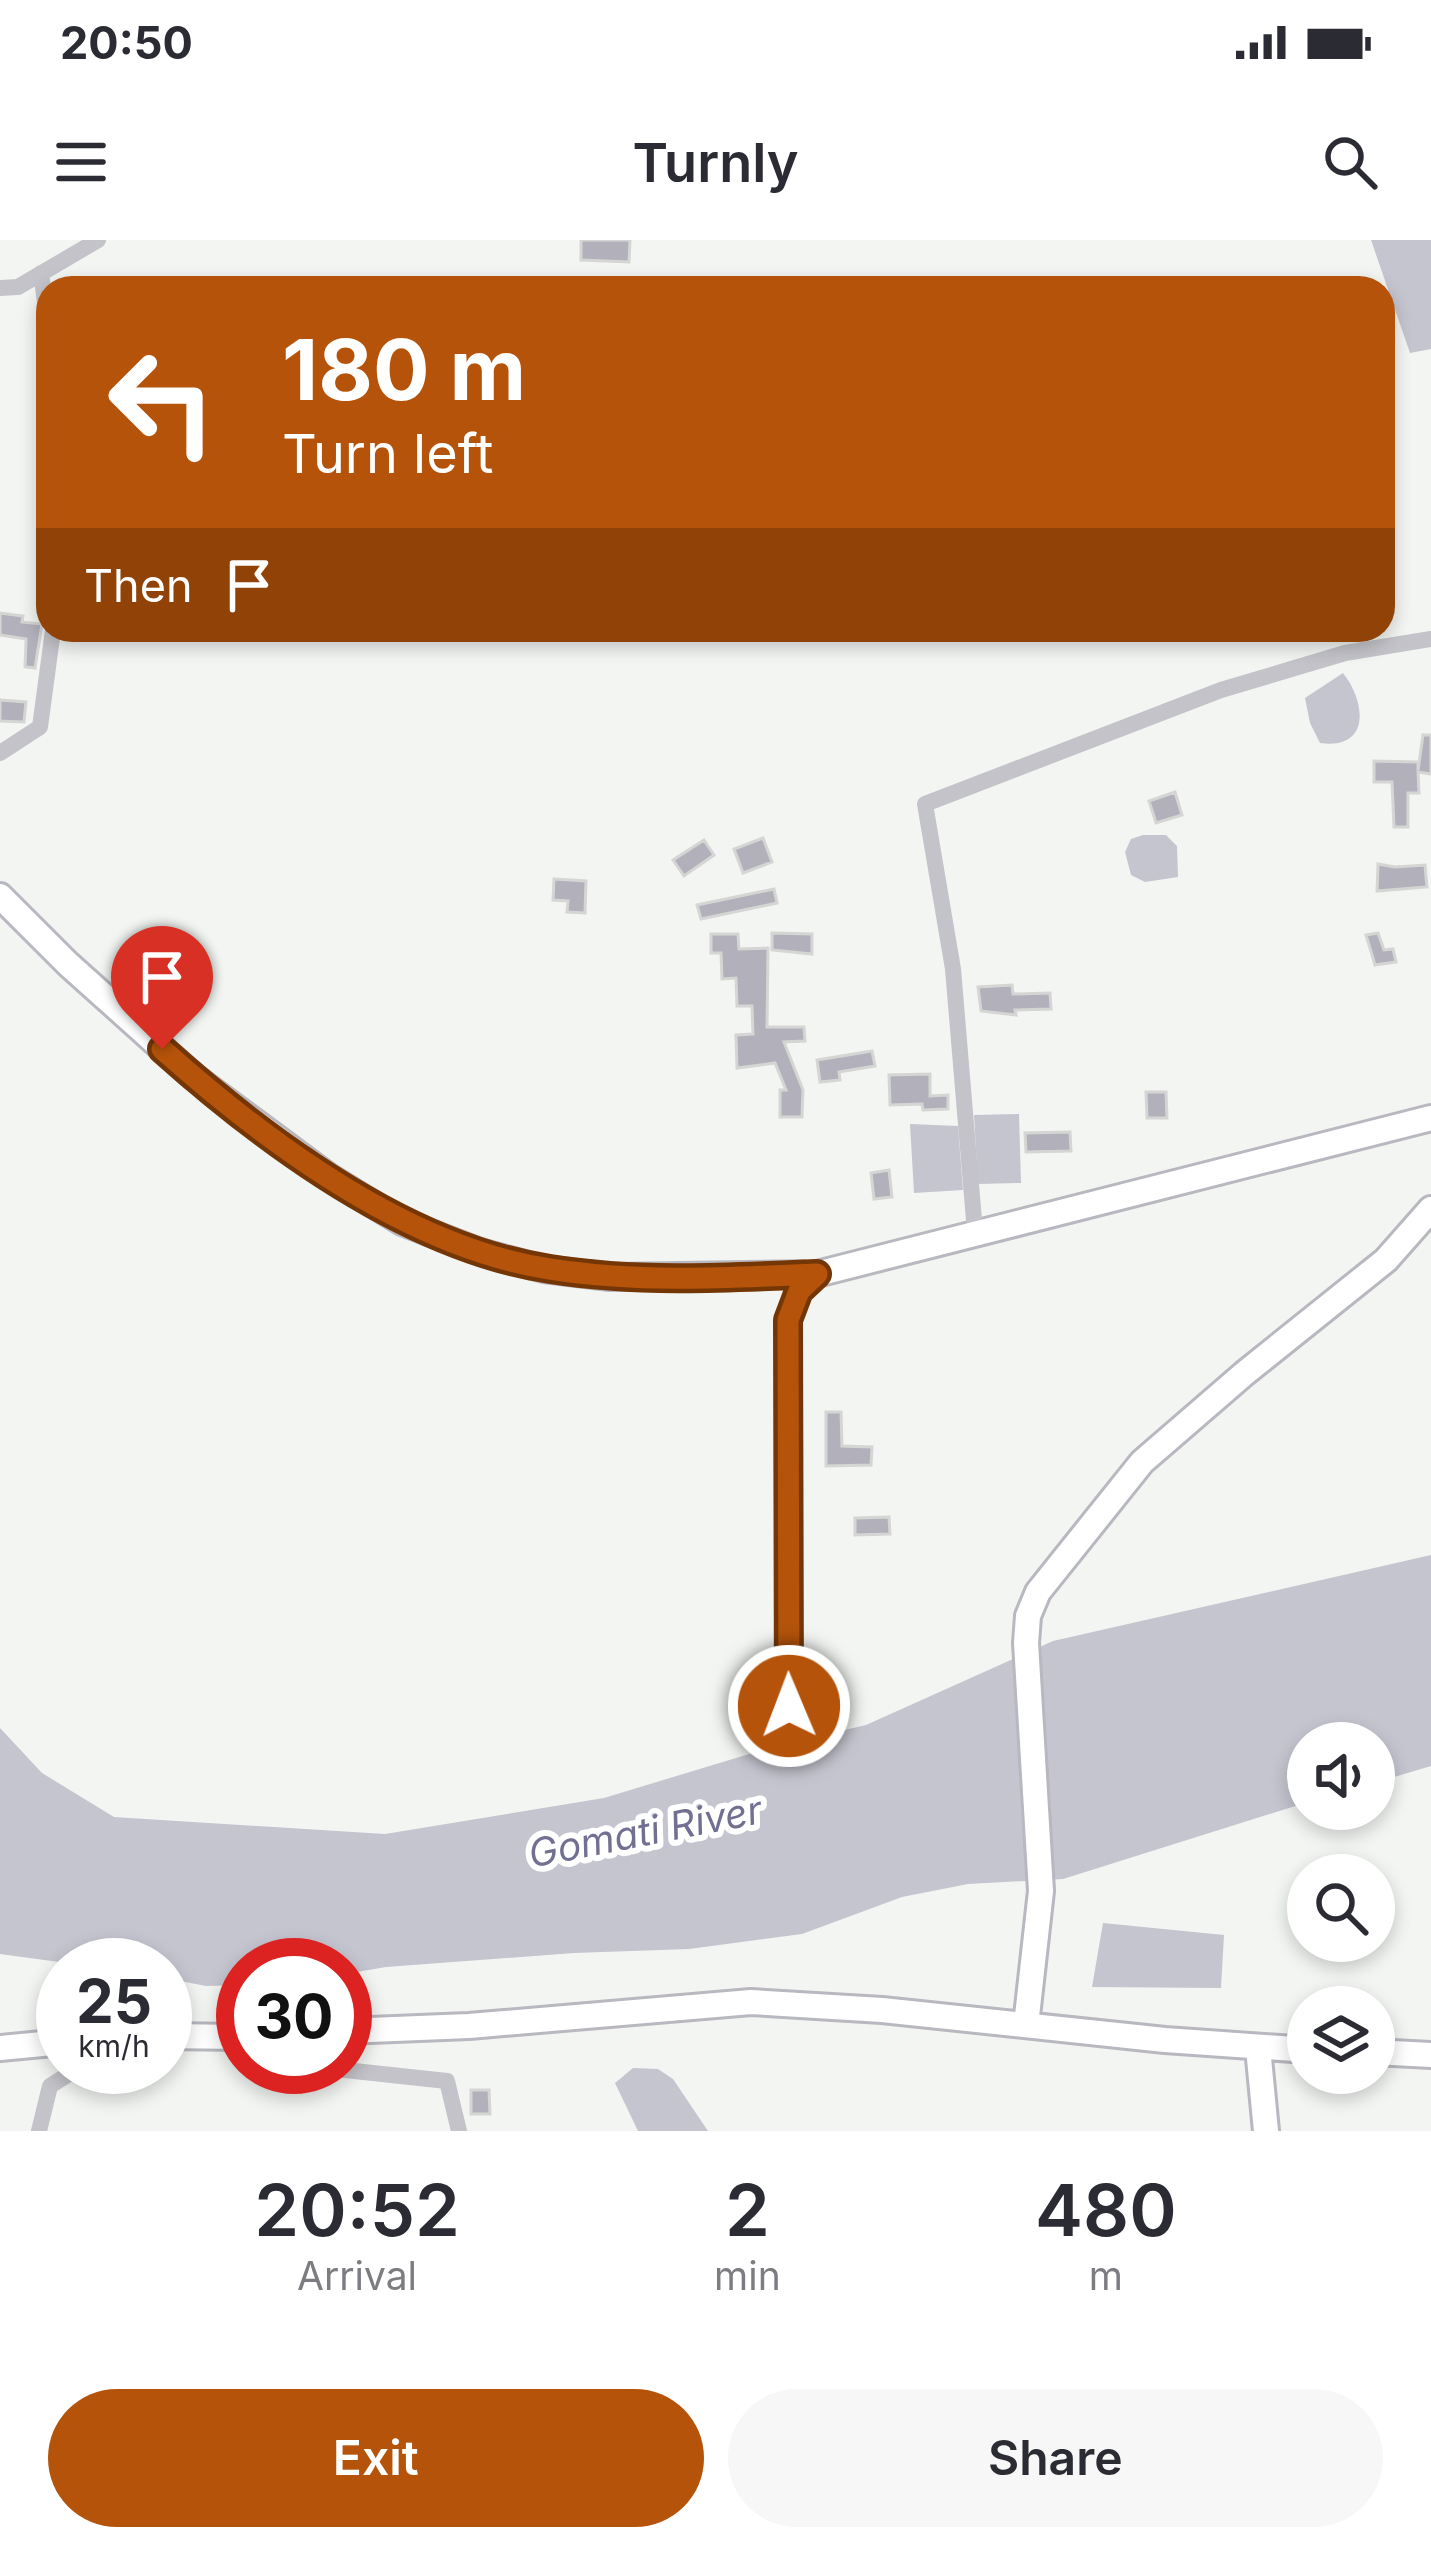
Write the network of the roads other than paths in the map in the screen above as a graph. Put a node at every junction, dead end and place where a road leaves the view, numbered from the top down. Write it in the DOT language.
graph roads {
  1 [pos="98,240"];
  2 [pos="41,273"];
  3 [pos="36,276"];
  4 [pos="36,276"];
  5 [pos="41,276"];
  6 [pos="0,288"];
  7 [pos="1431,639"];
  8 [pos="51,642"];
  9 [pos="0,754"];
  10 [pos="0,896"];
  11 [pos="1431,1118"];
  12 [pos="1431,1209"];
  13 [pos="975,1232"];
  14 [pos="817,1274"];
  15 [pos="789,1706"];
  16 [pos="1026,2026"];
  17 [pos="372,2030"];
  18 [pos="36,2045"];
  19 [pos="0,2048"];
  20 [pos="1258,2048"];
  21 [pos="1287,2049"];
  22 [pos="1395,2053"];
  23 [pos="1431,2055"];
  24 [pos="372,2073"];
  25 [pos="48,2094"];
  26 [pos="39,2131"];
  27 [pos="459,2131"];
  28 [pos="1266,2131"];
  1 -- 2 [label="street"];
  2 -- 4 [label="street"];
  2 -- 5 [label="street"];
  3 -- 6 [label="street"];
  7 -- 13 [label="street"];
  8 -- 9 [label="street"];
  10 -- 14 [label="street"];
  11 -- 13 [label="street"];
  12 -- 16 [label="street"];
  13 -- 14 [label="street"];
  14 -- 15 [label="street"];
  16 -- 17 [label="street"];
  16 -- 20 [label="street"];
  18 -- 19 [label="street"];
  20 -- 21 [label="street"];
  20 -- 28 [label="street"];
  22 -- 23 [label="street"];
  24 -- 27 [label="street"];
  25 -- 26 [label="street"];
}
